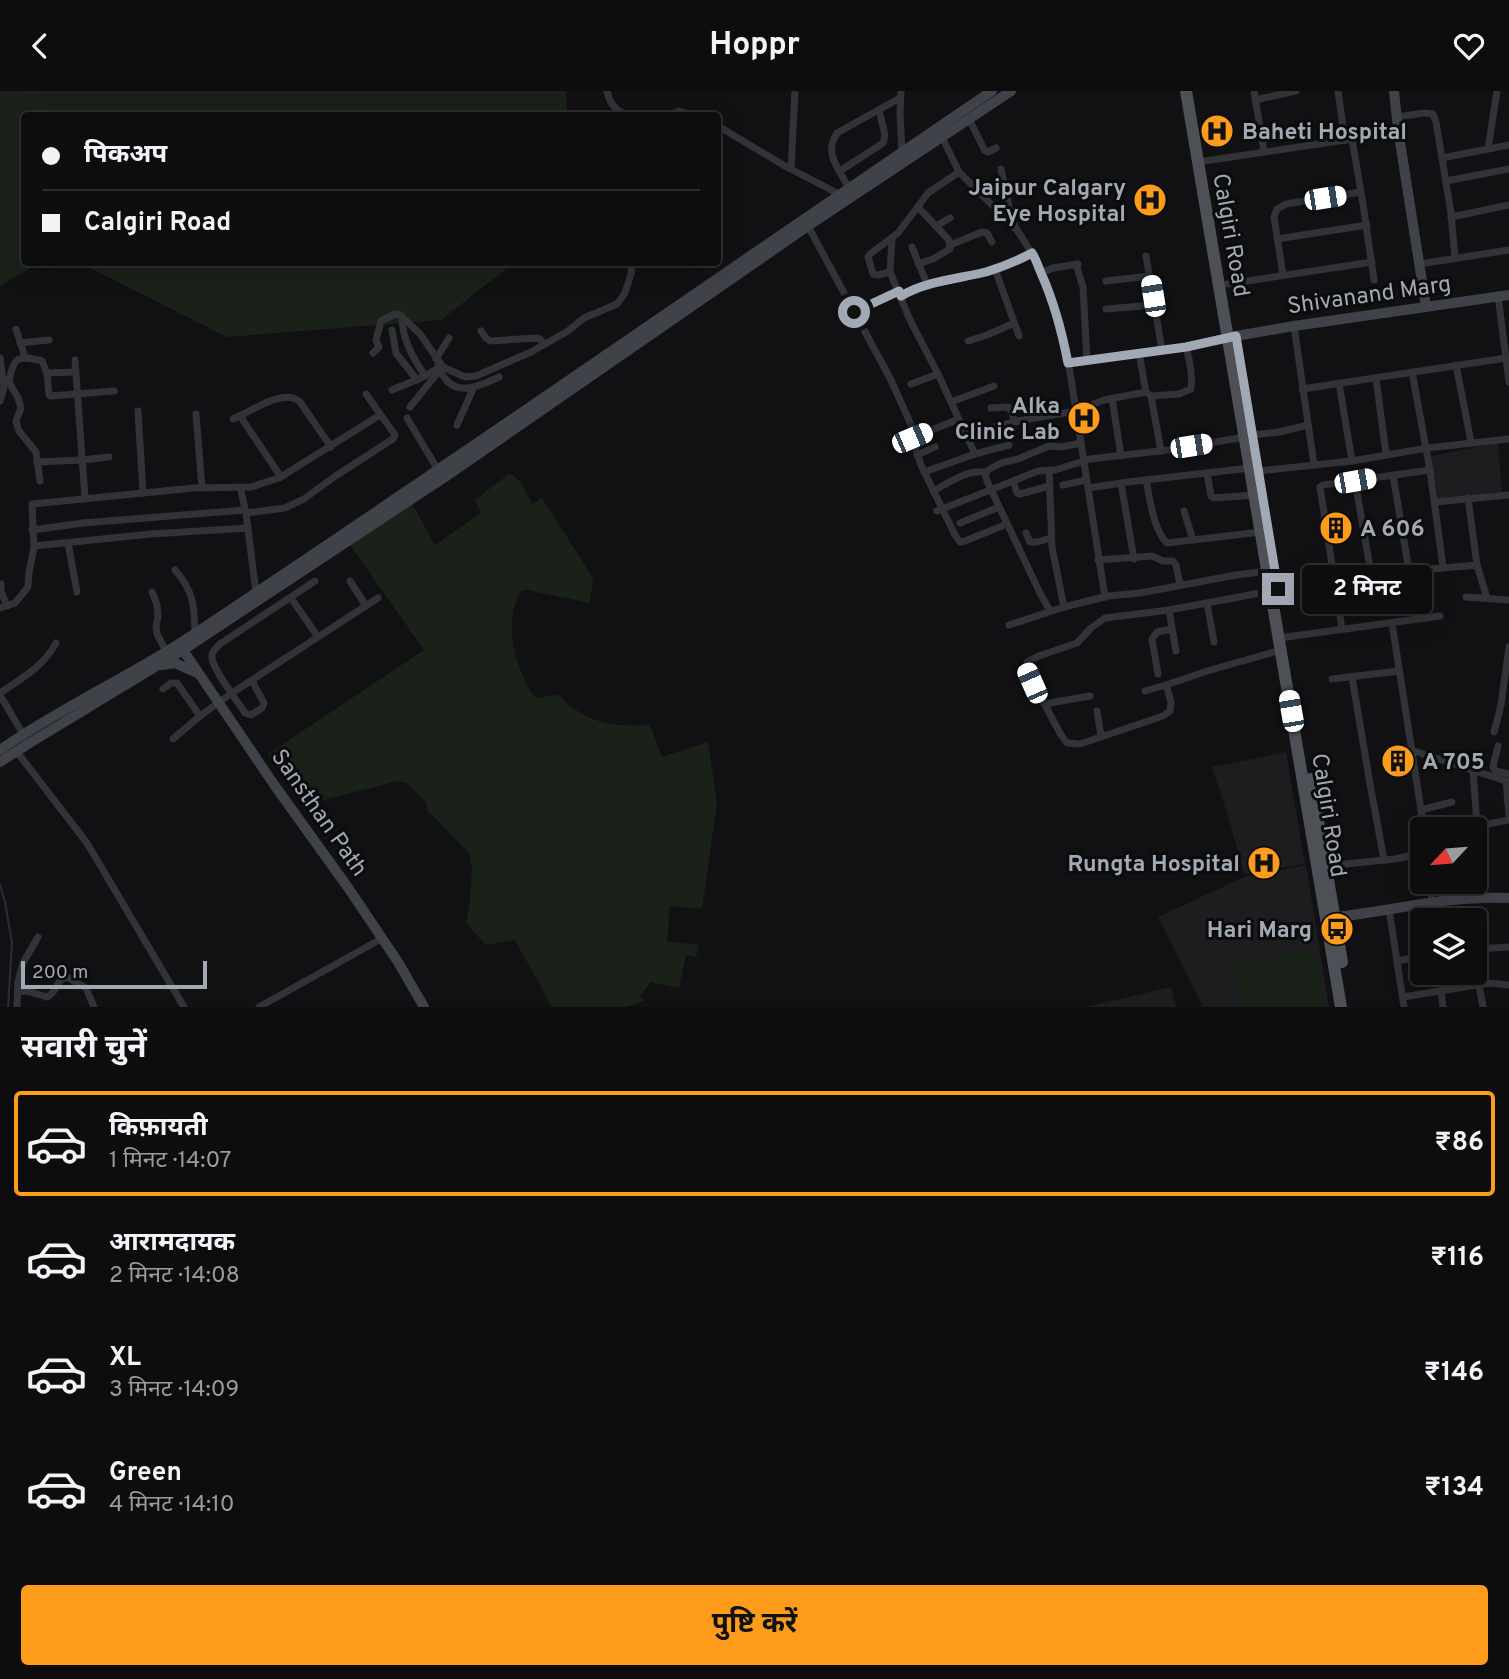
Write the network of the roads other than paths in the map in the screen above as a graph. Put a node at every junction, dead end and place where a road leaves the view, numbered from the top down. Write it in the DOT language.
graph roads {
  1 [pos="607,91"];
  2 [pos="795,91"];
  3 [pos="992,91"];
  4 [pos="1011,91"];
  5 [pos="1186,91"];
  6 [pos="1195,91"];
  7 [pos="1296,91"];
  8 [pos="1338,91"];
  9 [pos="1394,91"];
  10 [pos="1497,91"];
  11 [pos="901,94"];
  12 [pos="1254,95"];
  13 [pos="879,110"];
  14 [pos="620,112"];
  15 [pos="1397,117"];
  16 [pos="969,119"];
  17 [pos="721,129"];
  18 [pos="1398,129"];
  19 [pos="942,137"];
  20 [pos="1348,140"];
  21 [pos="1509,145"];
  22 [pos="996,148"];
  23 [pos="1488,149"];
  24 [pos="1264,151"];
  25 [pos="902,152"];
  26 [pos="1442,158"];
  27 [pos="1202,161"];
  28 [pos="791,169"];
  29 [pos="1001,169"];
  30 [pos="1509,169"];
  31 [pos="840,171"];
  32 [pos="959,172"];
  33 [pos="1446,181"];
  34 [pos="849,188"];
  35 [pos="1361,192"];
  36 [pos="839,194"];
  37 [pos="1509,205"];
  38 [pos="918,207"];
  39 [pos="1451,217"];
  40 [pos="950,218"];
  41 [pos="1367,225"];
  42 [pos="808,226"];
  43 [pos="936,226"];
  44 [pos="1017,230"];
  45 [pos="892,239"];
  46 [pos="1277,239"];
  47 [pos="992,242"];
  48 [pos="950,245"];
  49 [pos="773,246"];
  50 [pos="912,247"];
  51 [pos="1509,250"];
  52 [pos="1032,253"];
  53 [pos="1146,256"];
  54 [pos="1455,258"];
  55 [pos="1372,262"];
  56 [pos="918,264"];
  57 [pos="1419,264"];
  58 [pos="632,266"];
  59 [pos="995,269"];
  60 [pos="890,272"];
  61 [pos="1041,273"];
  62 [pos="1283,275"];
  63 [pos="1150,276"];
  64 [pos="1374,280"];
  65 [pos="1106,281"];
  66 [pos="928,284"];
  67 [pos="1227,284"];
  68 [pos="900,293"];
  69 [pos="1503,295"];
  70 [pos="1154,305"];
  71 [pos="1426,307"];
  72 [pos="1106,309"];
  73 [pos="854,312"];
  74 [pos="402,317"];
  75 [pos="1014,323"];
  76 [pos="1294,326"];
  77 [pos="16,329"];
  78 [pos="392,330"];
  79 [pos="481,331"];
  80 [pos="1019,336"];
  81 [pos="1232,337"];
  82 [pos="449,338"];
  83 [pos="49,340"];
  84 [pos="968,341"];
  85 [pos="20,343"];
  86 [pos="544,344"];
  87 [pos="1186,347"];
  88 [pos="1162,350"];
  89 [pos="373,353"];
  90 [pos="1139,353"];
  91 [pos="25,357"];
  92 [pos="0,358"];
  93 [pos="1506,358"];
  94 [pos="75,360"];
  95 [pos="1087,361"];
  96 [pos="1068,363"];
  97 [pos="438,364"];
  98 [pos="1457,365"];
  99 [pos="75,372"];
  100 [pos="1412,372"];
  101 [pos="47,373"];
  102 [pos="938,374"];
  103 [pos="425,376"];
  104 [pos="499,377"];
  105 [pos="1376,378"];
  106 [pos="416,380"];
  107 [pos="1509,381"];
  108 [pos="1339,383"];
  109 [pos="911,384"];
  110 [pos="4,386"];
  111 [pos="994,386"];
  112 [pos="472,389"];
  113 [pos="1303,389"];
  114 [pos="392,390"];
  115 [pos="114,391"];
  116 [pos="366,394"];
  117 [pos="1149,394"];
  118 [pos="77,395"];
  119 [pos="1112,398"];
  120 [pos="0,401"];
  121 [pos="951,402"];
  122 [pos="410,407"];
  123 [pos="991,408"];
  124 [pos="138,411"];
  125 [pos="1076,411"];
  126 [pos="196,414"];
  127 [pos="380,415"];
  128 [pos="408,418"];
  129 [pos="959,419"];
  130 [pos="1014,422"];
  131 [pos="457,425"];
  132 [pos="1308,425"];
  133 [pos="968,436"];
  134 [pos="1249,436"];
  135 [pos="912,438"];
  136 [pos="1509,439"];
  137 [pos="1471,442"];
  138 [pos="1081,443"];
  139 [pos="1009,445"];
  140 [pos="331,447"];
  141 [pos="935,447"];
  142 [pos="1427,448"];
  143 [pos="1161,451"];
  144 [pos="975,454"];
  145 [pos="1386,454"];
  146 [pos="918,455"];
  147 [pos="1121,456"];
  148 [pos="108,457"];
  149 [pos="82,460"];
  150 [pos="1084,461"];
  151 [pos="1352,461"];
  152 [pos="37,462"];
  153 [pos="1314,465"];
  154 [pos="1255,469"];
  155 [pos="439,470"];
  156 [pos="1049,470"];
  157 [pos="1430,470"];
  158 [pos="924,472"];
  159 [pos="986,473"];
  160 [pos="1207,473"];
  161 [pos="1393,475"];
  162 [pos="281,477"];
  163 [pos="1146,480"];
  164 [pos="40,481"];
  165 [pos="1013,481"];
  166 [pos="1355,481"];
  167 [pos="1121,483"];
  168 [pos="1088,484"];
  169 [pos="1063,485"];
  170 [pos="1050,486"];
  171 [pos="240,487"];
  172 [pos="202,488"];
  173 [pos="990,489"];
  174 [pos="933,491"];
  175 [pos="143,493"];
  176 [pos="1255,495"];
  177 [pos="1509,495"];
  178 [pos="85,498"];
  179 [pos="1468,498"];
  180 [pos="1435,502"];
  181 [pos="999,507"];
  182 [pos="939,510"];
  183 [pos="245,511"];
  184 [pos="1184,511"];
  185 [pos="960,523"];
  186 [pos="1007,524"];
  187 [pos="248,528"];
  188 [pos="32,530"];
  189 [pos="1261,532"];
  190 [pos="1026,533"];
  191 [pos="1051,538"];
  192 [pos="1193,540"];
  193 [pos="68,543"];
  194 [pos="34,546"];
  195 [pos="1134,559"];
  196 [pos="1098,560"];
  197 [pos="1477,565"];
  198 [pos="1443,567"];
  199 [pos="176,570"];
  200 [pos="1268,571"];
  201 [pos="1409,571"];
  202 [pos="1372,579"];
  203 [pos="315,581"];
  204 [pos="350,581"];
  205 [pos="1,584"];
  206 [pos="1180,585"];
  207 [pos="1336,585"];
  208 [pos="152,591"];
  209 [pos="1271,591"];
  210 [pos="77,592"];
  211 [pos="256,593"];
  212 [pos="1105,597"];
  213 [pos="1466,597"];
  214 [pos="291,598"];
  215 [pos="378,598"];
  216 [pos="1487,599"];
  217 [pos="1509,600"];
  218 [pos="1207,603"];
  219 [pos="366,606"];
  220 [pos="3,607"];
  221 [pos="1064,607"];
  222 [pos="1169,610"];
  223 [pos="1050,611"];
  224 [pos="1440,616"];
  225 [pos="1392,623"];
  226 [pos="1009,625"];
  227 [pos="1172,629"];
  228 [pos="1342,629"];
  229 [pos="199,635"];
  230 [pos="318,637"];
  231 [pos="1214,642"];
  232 [pos="1282,642"];
  233 [pos="56,643"];
  234 [pos="181,647"];
  235 [pos="1509,647"];
  236 [pos="166,651"];
  237 [pos="1176,651"];
  238 [pos="159,666"];
  239 [pos="1399,671"];
  240 [pos="199,674"];
  241 [pos="1158,674"];
  242 [pos="1352,677"];
  243 [pos="1332,679"];
  244 [pos="252,681"];
  245 [pos="1166,685"];
  246 [pos="163,689"];
  247 [pos="1145,691"];
  248 [pos="232,693"];
  249 [pos="0,694"];
  250 [pos="1090,696"];
  251 [pos="219,703"];
  252 [pos="1044,704"];
  253 [pos="1505,706"];
  254 [pos="1097,711"];
  255 [pos="200,716"];
  256 [pos="1494,732"];
  257 [pos="23,734"];
  258 [pos="1101,736"];
  259 [pos="173,739"];
  260 [pos="1498,746"];
  261 [pos="0,750"];
  262 [pos="1410,750"];
  263 [pos="16,752"];
  264 [pos="0,762"];
  265 [pos="1473,769"];
  266 [pos="1508,779"];
  267 [pos="1452,802"];
  268 [pos="1421,810"];
  269 [pos="1509,815"];
  270 [pos="1422,817"];
  271 [pos="1476,817"];
  272 [pos="1509,820"];
  273 [pos="1488,824"];
  274 [pos="1410,855"];
  275 [pos="1384,860"];
  276 [pos="1326,866"];
  277 [pos="1431,894"];
  278 [pos="1468,894"];
  279 [pos="1468,898"];
  280 [pos="1509,898"];
  281 [pos="1432,902"];
  282 [pos="1389,909"];
  283 [pos="1330,918"];
  284 [pos="38,937"];
  285 [pos="381,939"];
  286 [pos="1509,947"];
  287 [pos="1487,948"];
  288 [pos="1410,958"];
  289 [pos="1397,961"];
  290 [pos="1487,983"];
  291 [pos="1479,985"];
  292 [pos="1509,985"];
  293 [pos="1441,991"];
  294 [pos="18,992"];
  295 [pos="1403,997"];
  296 [pos="17,1007"];
  297 [pos="94,1007"];
  298 [pos="184,1007"];
  299 [pos="259,1007"];
  300 [pos="424,1007"];
  301 [pos="1341,1007"];
  302 [pos="1349,1007"];
  303 [pos="1404,1007"];
  304 [pos="1443,1007"];
  305 [pos="1483,1007"];
  1 -- 14 [label="street"];
  2 -- 28 [label="street"];
  3 -- 25 [label="main road"];
  4 -- 16 [label="main road"];
  5 -- 27 [label="main road, Calgiri Road"];
  6 -- 27 [label="main road, Calgiri Road"];
  7 -- 12 [label="street"];
  8 -- 20 [label="street"];
  9 -- 15 [label="main road"];
  10 -- 23 [label="street"];
  11 -- 13 [label="street"];
  11 -- 25 [label="street"];
  12 -- 24 [label="street"];
  13 -- 31 [label="street"];
  13 -- 31 [label="street"];
  15 -- 18 [label="main road"];
  15 -- 26 [label="street"];
  16 -- 19 [label="main road"];
  16 -- 22 [label="street"];
  17 -- 28 [label="street"];
  18 -- 20 [label="street"];
  18 -- 57 [label="main road"];
  19 -- 32 [label="street"];
  19 -- 42 [label="main road"];
  20 -- 24 [label="street"];
  20 -- 35 [label="street"];
  21 -- 23 [label="street"];
  23 -- 26 [label="street"];
  24 -- 27 [label="street"];
  25 -- 34 [label="main road"];
  26 -- 33 [label="street"];
  27 -- 67 [label="main road, Calgiri Road"];
  27 -- 81 [label="main road, Calgiri Road"];
  28 -- 36 [label="street"];
  29 -- 44 [label="street"];
  30 -- 33 [label="street"];
  31 -- 34 [label="street"];
  32 -- 38 [label="street"];
  32 -- 44 [label="street"];
  33 -- 39 [label="street"];
  34 -- 36 [label="main road"];
  35 -- 41 [label="street"];
  35 -- 46 [label="street"];
  36 -- 49 [label="main road"];
  37 -- 39 [label="street"];
  38 -- 43 [label="street"];
  38 -- 45 [label="street"];
  39 -- 54 [label="street"];
  40 -- 43 [label="street"];
  41 -- 46 [label="street"];
  41 -- 55 [label="street"];
  42 -- 49 [label="main road"];
  42 -- 73 [label="street"];
  43 -- 48 [label="street"];
  44 -- 52 [label="street"];
  45 -- 60 [label="street"];
  45 -- 60 [label="street"];
  46 -- 62 [label="street"];
  47 -- 48 [label="street"];
  48 -- 56 [label="street"];
  49 -- 155 [label="main road"];
  49 -- 229 [label="main road"];
  50 -- 56 [label="street"];
  51 -- 54 [label="street"];
  52 -- 59 [label="street"];
  52 -- 61 [label="street"];
  53 -- 63 [label="street"];
  54 -- 57 [label="street"];
  55 -- 62 [label="street"];
  55 -- 64 [label="street"];
  56 -- 66 [label="street"];
  57 -- 71 [label="main road"];
  58 -- 86 [label="street"];
  59 -- 66 [label="street"];
  59 -- 75 [label="street"];
  60 -- 68 [label="street"];
  61 -- 95 [label="street"];
  61 -- 96 [label="street"];
  62 -- 67 [label="street"];
  63 -- 65 [label="street"];
  63 -- 70 [label="street"];
  66 -- 68 [label="street"];
  67 -- 81 [label="main road, Calgiri Road"];
  68 -- 73 [label="street"];
  68 -- 102 [label="street"];
  69 -- 71 [label="main road, Shivanand Marg"];
  69 -- 93 [label="street"];
  70 -- 72 [label="street"];
  70 -- 88 [label="street"];
  71 -- 76 [label="main road, Shivanand Marg"];
  73 -- 135 [label="street"];
  74 -- 89 [label="street"];
  74 -- 97 [label="street"];
  74 -- 103 [label="street"];
  75 -- 80 [label="street"];
  75 -- 84 [label="street"];
  76 -- 81 [label="main road, Shivanand Marg"];
  76 -- 113 [label="street"];
  77 -- 85 [label="street"];
  78 -- 106 [label="street"];
  79 -- 86 [label="street"];
  81 -- 87 [label="street"];
  81 -- 134 [label="main road, Calgiri Road"];
  82 -- 97 [label="street"];
  83 -- 85 [label="street"];
  85 -- 91 [label="street"];
  86 -- 97 [label="street"];
  87 -- 88 [label="street"];
  87 -- 117 [label="street"];
  88 -- 90 [label="street"];
  90 -- 95 [label="street"];
  90 -- 117 [label="street"];
  91 -- 101 [label="street"];
  91 -- 110 [label="street"];
  92 -- 110 [label="street"];
  93 -- 98 [label="street"];
  93 -- 107 [label="street"];
  94 -- 99 [label="street"];
  95 -- 96 [label="street"];
  96 -- 125 [label="street"];
  97 -- 103 [label="street"];
  97 -- 112 [label="street"];
  97 -- 122 [label="street"];
  98 -- 100 [label="street"];
  98 -- 137 [label="street"];
  99 -- 101 [label="street"];
  99 -- 118 [label="street"];
  100 -- 105 [label="street"];
  100 -- 142 [label="street"];
  101 -- 118 [label="street"];
  102 -- 109 [label="street"];
  102 -- 121 [label="street"];
  103 -- 106 [label="street"];
  104 -- 112 [label="street"];
  105 -- 108 [label="street"];
  105 -- 145 [label="street"];
  106 -- 114 [label="street"];
  108 -- 113 [label="street"];
  108 -- 151 [label="street"];
  110 -- 120 [label="street"];
  110 -- 152 [label="street"];
  111 -- 121 [label="street"];
  112 -- 131 [label="street"];
  113 -- 132 [label="street"];
  115 -- 118 [label="street"];
  116 -- 127 [label="street"];
  117 -- 119 [label="street"];
  117 -- 143 [label="street"];
  118 -- 149 [label="street"];
  119 -- 125 [label="street"];
  119 -- 147 [label="street"];
  121 -- 129 [label="street"];
  123 -- 130 [label="street"];
  124 -- 175 [label="street"];
  125 -- 130 [label="street"];
  125 -- 138 [label="street"];
  126 -- 172 [label="street"];
  127 -- 140 [label="street"];
  127 -- 183 [label="street"];
  128 -- 155 [label="street"];
  129 -- 133 [label="street"];
  129 -- 135 [label="street"];
  130 -- 133 [label="street"];
  132 -- 134 [label="street"];
  132 -- 153 [label="street"];
  133 -- 144 [label="street"];
  134 -- 143 [label="street"];
  134 -- 154 [label="main road, Calgiri Road"];
  135 -- 146 [label="street"];
  136 -- 137 [label="street"];
  137 -- 142 [label="street"];
  138 -- 150 [label="street"];
  138 -- 159 [label="street"];
  139 -- 144 [label="street"];
  140 -- 162 [label="street"];
  140 -- 162 [label="street"];
  141 -- 146 [label="street"];
  142 -- 145 [label="street"];
  142 -- 157 [label="street"];
  143 -- 147 [label="street"];
  144 -- 158 [label="street"];
  145 -- 151 [label="street"];
  146 -- 158 [label="street"];
  147 -- 150 [label="street"];
  148 -- 149 [label="street"];
  149 -- 152 [label="street"];
  149 -- 178 [label="street"];
  150 -- 156 [label="street"];
  150 -- 168 [label="street"];
  151 -- 153 [label="street"];
  152 -- 164 [label="street"];
  153 -- 154 [label="street"];
  154 -- 160 [label="street"];
  154 -- 176 [label="main road, Calgiri Road"];
  154 -- 232 [label="main road, Calgiri Road"];
  155 -- 211 [label="main road"];
  156 -- 165 [label="street"];
  156 -- 170 [label="street"];
  157 -- 161 [label="street"];
  157 -- 180 [label="street"];
  158 -- 174 [label="street"];
  159 -- 173 [label="street"];
  159 -- 174 [label="street"];
  160 -- 163 [label="street"];
  160 -- 176 [label="street"];
  161 -- 166 [label="street"];
  161 -- 201 [label="street"];
  162 -- 171 [label="street"];
  163 -- 167 [label="street"];
  163 -- 192 [label="street"];
  165 -- 170 [label="street"];
  165 -- 173 [label="street"];
  166 -- 202 [label="street"];
  166 -- 207 [label="street"];
  167 -- 168 [label="street"];
  167 -- 195 [label="street"];
  168 -- 169 [label="street"];
  168 -- 196 [label="street"];
  170 -- 191 [label="street"];
  171 -- 172 [label="street"];
  171 -- 183 [label="street"];
  172 -- 175 [label="street"];
  173 -- 181 [label="street"];
  173 -- 182 [label="street"];
  174 -- 182 [label="street"];
  175 -- 178 [label="street"];
  176 -- 189 [label="main road, Calgiri Road"];
  177 -- 179 [label="street"];
  178 -- 188 [label="street"];
  179 -- 180 [label="street"];
  179 -- 197 [label="street"];
  180 -- 198 [label="street"];
  181 -- 185 [label="street"];
  181 -- 186 [label="street"];
  182 -- 186 [label="street"];
  183 -- 187 [label="street"];
  183 -- 188 [label="street"];
  184 -- 192 [label="street"];
  186 -- 223 [label="street"];
  187 -- 193 [label="street"];
  187 -- 211 [label="street"];
  188 -- 194 [label="street"];
  189 -- 192 [label="street"];
  189 -- 200 [label="main road, Calgiri Road"];
  190 -- 191 [label="street"];
  191 -- 221 [label="street"];
  193 -- 194 [label="street"];
  193 -- 210 [label="street"];
  194 -- 220 [label="street"];
  195 -- 196 [label="street"];
  195 -- 206 [label="street"];
  196 -- 212 [label="street"];
  197 -- 198 [label="street"];
  197 -- 216 [label="street"];
  198 -- 201 [label="street"];
  199 -- 229 [label="street"];
  200 -- 206 [label="street"];
  200 -- 209 [label="main road, Calgiri Road"];
  201 -- 202 [label="street"];
  202 -- 207 [label="street"];
  203 -- 214 [label="street"];
  204 -- 219 [label="street"];
  205 -- 220 [label="street"];
  206 -- 212 [label="street"];
  207 -- 228 [label="street"];
  208 -- 236 [label="street"];
  209 -- 218 [label="street"];
  209 -- 232 [label="main road, Calgiri Road"];
  211 -- 229 [label="main road"];
  212 -- 221 [label="street"];
  213 -- 216 [label="street"];
  214 -- 230 [label="street"];
  214 -- 248 [label="street"];
  215 -- 219 [label="street"];
  216 -- 217 [label="street"];
  218 -- 222 [label="street"];
  218 -- 231 [label="street"];
  219 -- 230 [label="street"];
  221 -- 223 [label="street"];
  222 -- 227 [label="street"];
  222 -- 252 [label="street"];
  223 -- 226 [label="street"];
  224 -- 225 [label="street"];
  225 -- 228 [label="street"];
  225 -- 239 [label="street"];
  227 -- 237 [label="street"];
  227 -- 241 [label="street"];
  228 -- 232 [label="street"];
  229 -- 234 [label="main road"];
  229 -- 240 [label="main road"];
  230 -- 244 [label="street"];
  232 -- 245 [label="street"];
  232 -- 276 [label="main road, Calgiri Road"];
  232 -- 283 [label="main road, Calgiri Road"];
  233 -- 249 [label="street"];
  234 -- 236 [label="main road"];
  234 -- 238 [label="main road"];
  234 -- 240 [label="main road, Sansthan Path"];
  235 -- 253 [label="street"];
  236 -- 257 [label="main road"];
  238 -- 240 [label="main road"];
  238 -- 263 [label="main road"];
  239 -- 242 [label="street"];
  239 -- 262 [label="street"];
  240 -- 251 [label="main road, Sansthan Path"];
  242 -- 243 [label="street"];
  242 -- 275 [label="street"];
  244 -- 248 [label="street"];
  244 -- 248 [label="street"];
  245 -- 247 [label="street"];
  245 -- 258 [label="street"];
  246 -- 255 [label="street"];
  248 -- 251 [label="street"];
  249 -- 257 [label="street"];
  250 -- 252 [label="street"];
  251 -- 255 [label="street"];
  251 -- 285 [label="main road, Sansthan Path"];
  252 -- 258 [label="street"];
  253 -- 256 [label="street"];
  254 -- 258 [label="street"];
  255 -- 259 [label="street"];
  257 -- 261 [label="main road"];
  260 -- 266 [label="street"];
  262 -- 265 [label="street"];
  262 -- 268 [label="street"];
  263 -- 264 [label="main road"];
  263 -- 298 [label="street"];
  265 -- 266 [label="street"];
  265 -- 271 [label="street"];
  266 -- 269 [label="street"];
  267 -- 268 [label="street"];
  268 -- 270 [label="street"];
  272 -- 273 [label="street"];
  274 -- 275 [label="street"];
  275 -- 276 [label="street"];
  276 -- 283 [label="main road, Calgiri Road"];
  277 -- 281 [label="street"];
  278 -- 279 [label="street"];
  279 -- 280 [label="main road"];
  279 -- 281 [label="main road"];
  281 -- 282 [label="main road"];
  282 -- 283 [label="main road"];
  282 -- 289 [label="street"];
  283 -- 301 [label="main road, Calgiri Road"];
  283 -- 302 [label="main road, Calgiri Road"];
  284 -- 294 [label="street"];
  285 -- 299 [label="street"];
  285 -- 300 [label="main road, Sansthan Path"];
  286 -- 287 [label="street"];
  288 -- 289 [label="street"];
  289 -- 295 [label="street"];
  290 -- 292 [label="street"];
  291 -- 293 [label="street"];
  291 -- 305 [label="street"];
  293 -- 295 [label="street"];
  293 -- 304 [label="street"];
  294 -- 296 [label="street"];
  294 -- 297 [label="street"];
  295 -- 303 [label="street"];
}
